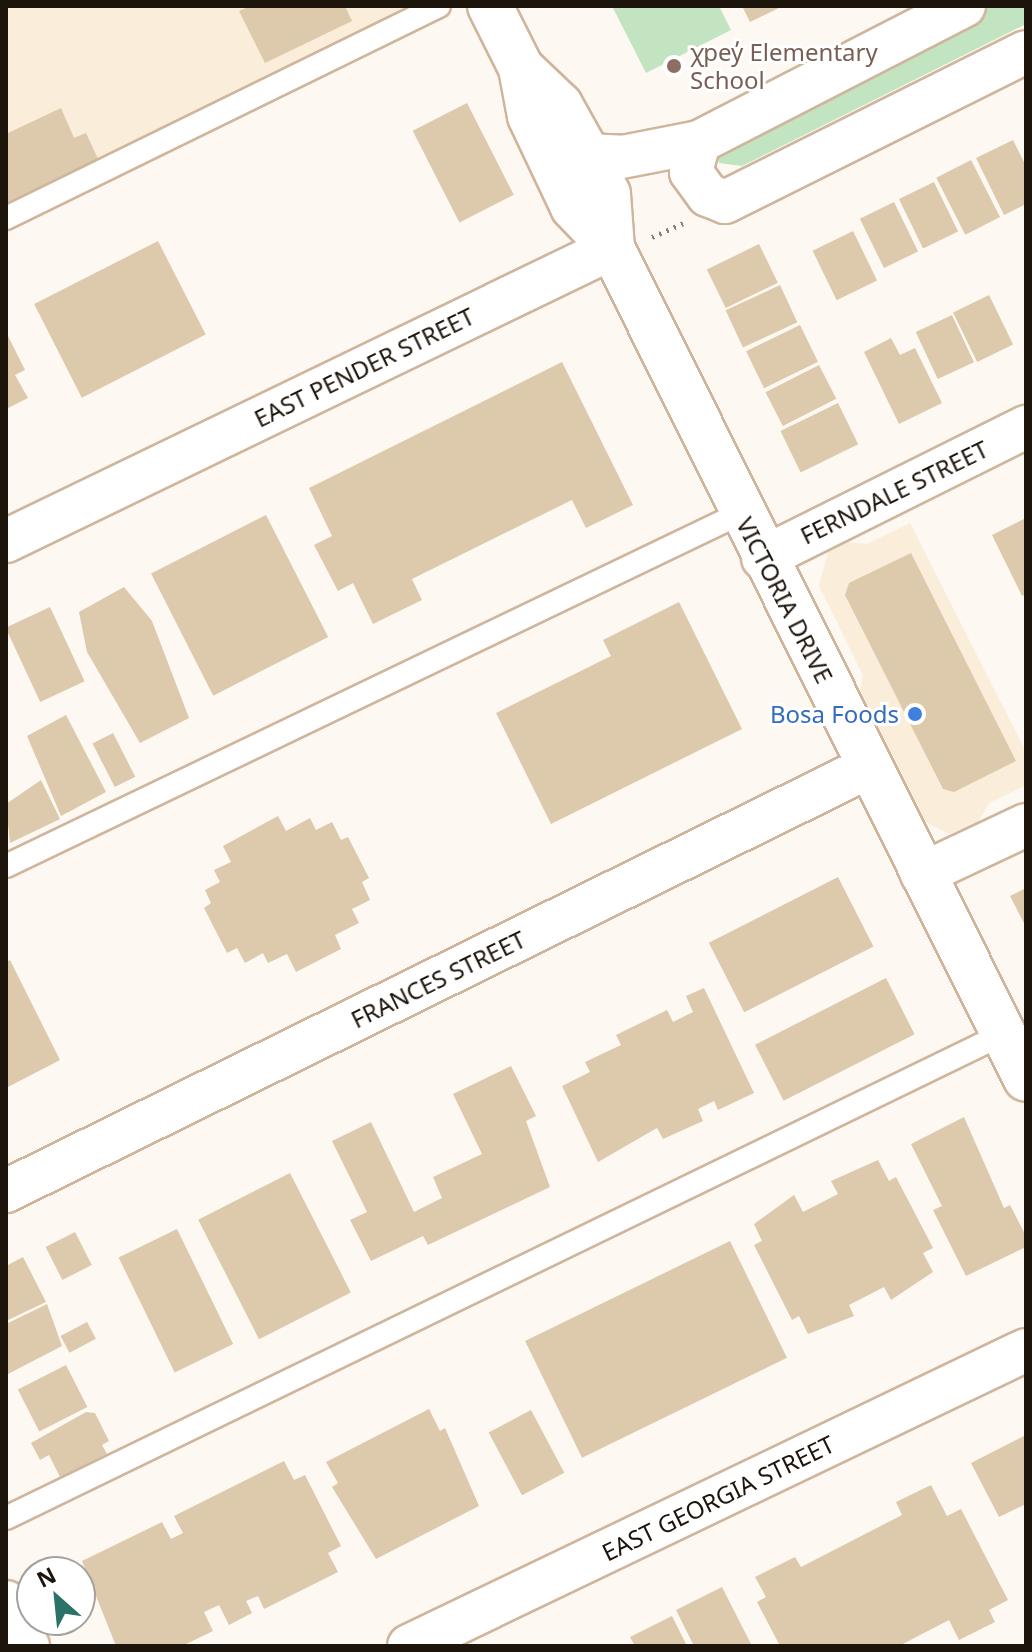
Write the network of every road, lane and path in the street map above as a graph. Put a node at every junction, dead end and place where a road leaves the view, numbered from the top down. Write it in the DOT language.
graph roads {
  1 [pos="439,6"];
  2 [pos="490,6"];
  3 [pos="964,6"];
  4 [pos="1026,52"];
  5 [pos="521,68"];
  6 [pos="699,142"];
  7 [pos="588,155"];
  8 [pos="725,202"];
  9 [pos="6,218"];
  10 [pos="612,248"];
  11 [pos="1026,427"];
  12 [pos="741,513"];
  13 [pos="6,541"];
  14 [pos="763,558"];
  15 [pos="869,767"];
  16 [pos="1026,825"];
  17 [pos="6,866"];
  18 [pos="922,874"];
  19 [pos="1003,1034"];
  20 [pos="1026,1079"];
  21 [pos="6,1191"];
  22 [pos="1026,1350"];
  23 [pos="6,1518"];
  24 [pos="6,1602"];
  25 [pos="28,1646"];
  26 [pos="409,1646"];
  1 -- 9 [label="lane"];
  2 -- 5 [label="street, VICTORIA DRIVE"];
  3 -- 6 [label="street"];
  4 -- 8 [label="street"];
  5 -- 7 [label="street, VICTORIA DRIVE"];
  5 -- 10 [label="street, VICTORIA DRIVE"];
  6 -- 7 [label="street"];
  6 -- 8 [label="street"];
  7 -- 10 [label="street, VICTORIA DRIVE"];
  8 -- 10 [label="path"];
  10 -- 12 [label="street, VICTORIA DRIVE"];
  10 -- 13 [label="street, EAST PENDER STREET"];
  11 -- 14 [label="street, FERNDALE STREET"];
  12 -- 14 [label="street, VICTORIA DRIVE"];
  12 -- 17 [label="lane"];
  14 -- 15 [label="street, VICTORIA DRIVE"];
  15 -- 18 [label="street, VICTORIA DRIVE"];
  15 -- 21 [label="street, FRANCES STREET"];
  16 -- 18 [label="street"];
  18 -- 19 [label="street, VICTORIA DRIVE"];
  19 -- 20 [label="street, VICTORIA DRIVE"];
  19 -- 23 [label="lane"];
  22 -- 26 [label="street, EAST GEORGIA STREET"];
  24 -- 25 [label="street"];
}
